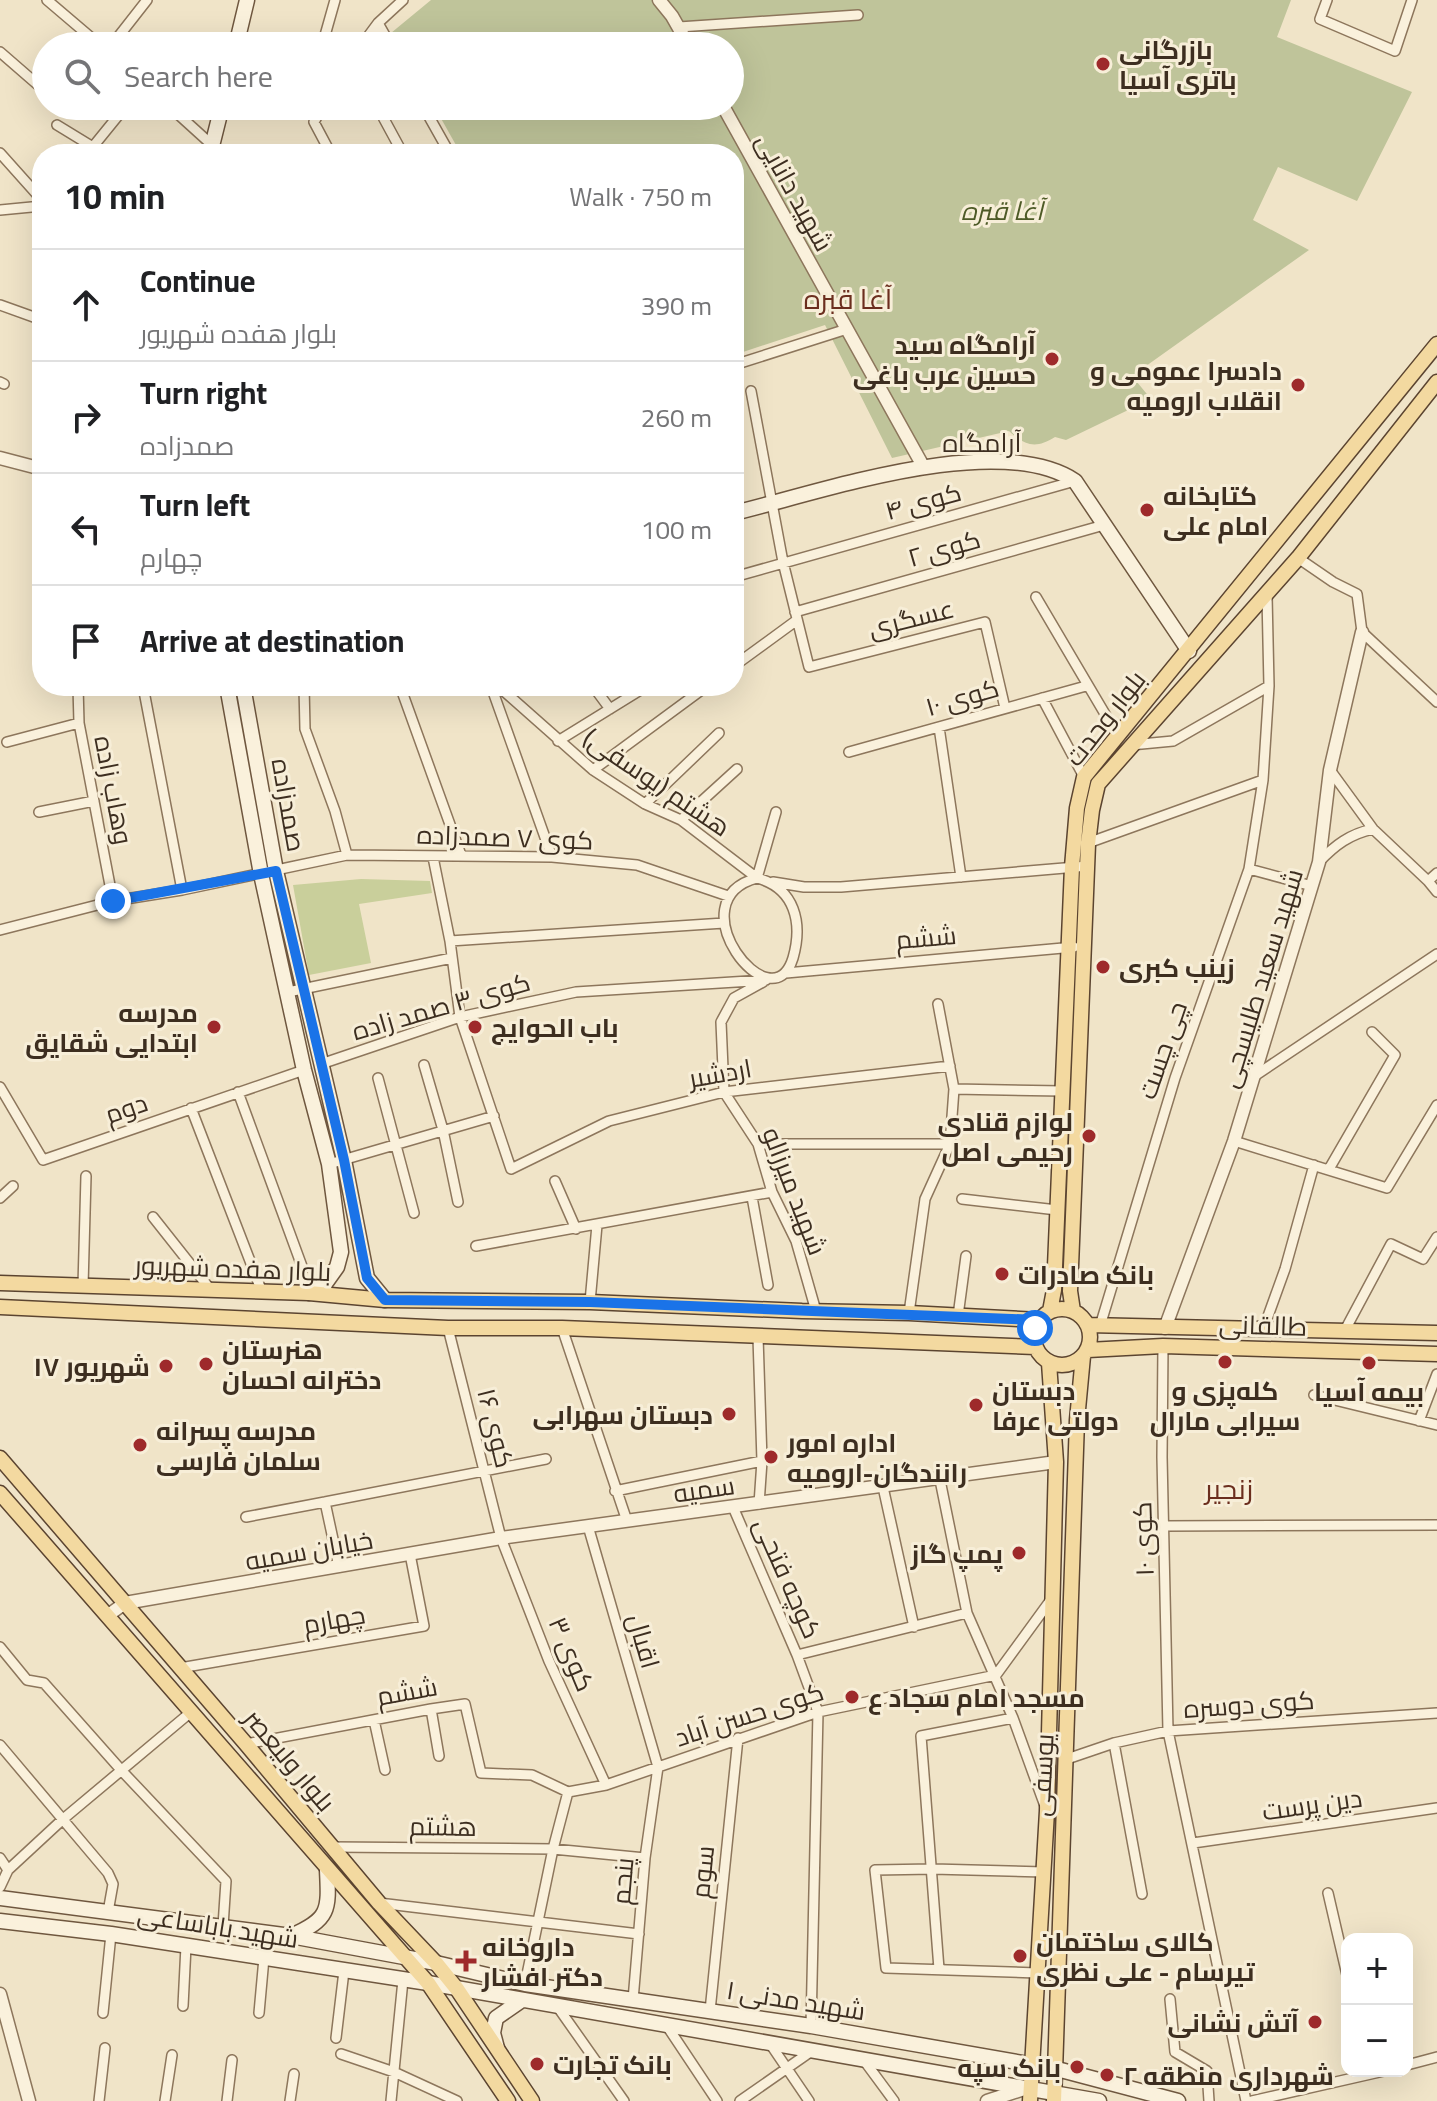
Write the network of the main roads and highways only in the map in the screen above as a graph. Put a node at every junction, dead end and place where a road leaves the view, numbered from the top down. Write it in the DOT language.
graph roads {
  1 [pos="247,0"];
  2 [pos="239,32"];
  3 [pos="218,120"];
  4 [pos="212,144"];
  5 [pos="1437,344"];
  6 [pos="1437,382"];
  7 [pos="744,511"];
  8 [pos="1189,651"];
  9 [pos="229,696"];
  10 [pos="245,696"];
  11 [pos="1081,845"];
  12 [pos="1076,947"];
  13 [pos="321,1064"];
  14 [pos="304,1070"];
  15 [pos="1062,1091"];
  16 [pos="1078,1092"];
  17 [pos="2,1281"];
  18 [pos="309,1293"];
  19 [pos="385,1300"];
  20 [pos="0,1307"];
  21 [pos="809,1311"];
  22 [pos="1073,1311"];
  23 [pos="1045,1316"];
  24 [pos="1094,1325"];
  25 [pos="1437,1333"];
  26 [pos="802,1338"];
  27 [pos="1035,1347"];
  28 [pos="1086,1353"];
  29 [pos="1437,1354"];
  30 [pos="1049,1363"];
  31 [pos="1077,1420"];
  32 [pos="1055,1422"];
  33 [pos="0,1458"];
  34 [pos="1,1495"];
  35 [pos="327,1870"];
  36 [pos="0,1898"];
  37 [pos="0,1921"];
  38 [pos="1040,1934"];
  39 [pos="1058,1935"];
  40 [pos="291,1936"];
  41 [pos="404,1957"];
  42 [pos="436,1963"];
  43 [pos="428,1983"];
  44 [pos="457,1989"];
  45 [pos="522,2000"];
  46 [pos="776,2022"];
  47 [pos="771,2045"];
  48 [pos="498,2052"];
  49 [pos="1032,2065"];
  50 [pos="1057,2069"];
  51 [pos="1030,2094"];
  52 [pos="1054,2096"];
  53 [pos="508,2101"];
  54 [pos="532,2101"];
  55 [pos="1099,2101"];
  56 [pos="1178,2101"];
  1 -- 2 [label="main road"];
  3 -- 4 [label="main road"];
  5 -- 8 [label="main road, بلوار وحدت"];
  6 -- 11 [label="main road, بلوار وحدت"];
  7 -- 8 [label="main road, آرامگاه"];
  8 -- 11 [label="main road, بلوار وحدت"];
  9 -- 14 [label="main road, صمدزاده"];
  10 -- 13 [label="main road, صمدزاده"];
  11 -- 12 [label="main road, بلوار وحدت"];
  11 -- 12 [label="main road, بلوار وحدت"];
  12 -- 15 [label="main road, بلوار وحدت"];
  12 -- 16 [label="main road, بلوار وحدت"];
  13 -- 14 [label="main road"];
  13 -- 19 [label="main road, صمدزاده"];
  14 -- 18 [label="main road, صمدزاده"];
  15 -- 16 [label="main road"];
  15 -- 23 [label="main road, بلوار وحدت"];
  16 -- 22 [label="main road, بلوار وحدت"];
  17 -- 18 [label="main road, بلوار هفده شهریور"];
  18 -- 19 [label="main road, بلوار هفده شهریور"];
  19 -- 21 [label="main road, بلوار هفده شهریور"];
  20 -- 26 [label="main road, بلوار هفده شهریور"];
  21 -- 23 [label="main road, بلوار هفده شهریور"];
  21 -- 26 [label="main road"];
  22 -- 23 [label="main road"];
  22 -- 24 [label="main road"];
  23 -- 27 [label="main road"];
  24 -- 25 [label="main road, طالقانی"];
  24 -- 28 [label="main road"];
  26 -- 27 [label="main road, بلوار هفده شهریور"];
  27 -- 30 [label="main road"];
  28 -- 29 [label="main road, طالقانی"];
  28 -- 30 [label="main road"];
  28 -- 31 [label="main road, یوسفی"];
  30 -- 32 [label="main road, یوسفی"];
  31 -- 32 [label="main road"];
  31 -- 39 [label="main road, یوسفی"];
  32 -- 38 [label="main road, یوسفی"];
  33 -- 42 [label="main road, بلوار ولیعصر"];
  34 -- 35 [label="main road, بلوار ولیعصر"];
  35 -- 40 [label="main road"];
  35 -- 41 [label="main road, بلوار ولیعصر"];
  36 -- 40 [label="main road, شهید باباساعی"];
  37 -- 43 [label="main road, شهید باباساعی"];
  38 -- 39 [label="main road"];
  38 -- 49 [label="main road, یوسفی"];
  39 -- 50 [label="main road, یوسفی"];
  40 -- 41 [label="main road, شهید باباساعی"];
  41 -- 42 [label="main road, شهید مدنی ۱"];
  41 -- 43 [label="main road, بلوار ولیعصر"];
  42 -- 44 [label="main road, بلوار ولیعصر"];
  42 -- 46 [label="main road, شهید مدنی ۱"];
  43 -- 44 [label="main road, شهید مدنی ۱"];
  43 -- 53 [label="main road, بلوار ولیعصر"];
  44 -- 45 [label="main road, شهید مدنی ۱"];
  44 -- 48 [label="main road, بلوار ولیعصر"];
  45 -- 47 [label="main road, شهید مدنی ۱"];
  45 -- 48 [label="main road"];
  46 -- 47 [label="main road"];
  46 -- 49 [label="main road, شهید مدنی ۱"];
  47 -- 51 [label="main road, شهید مدنی ۱"];
  48 -- 54 [label="main road, بلوار ولیعصر"];
  49 -- 50 [label="main road, شهید مدنی ۱"];
  49 -- 51 [label="main road, یوسفی"];
  50 -- 52 [label="main road, یوسفی"];
  50 -- 56 [label="main road, شهید مدنی ۱"];
  51 -- 52 [label="main road, شهید مدنی ۱"];
  52 -- 55 [label="main road, شهید مدنی ۱"];
}
